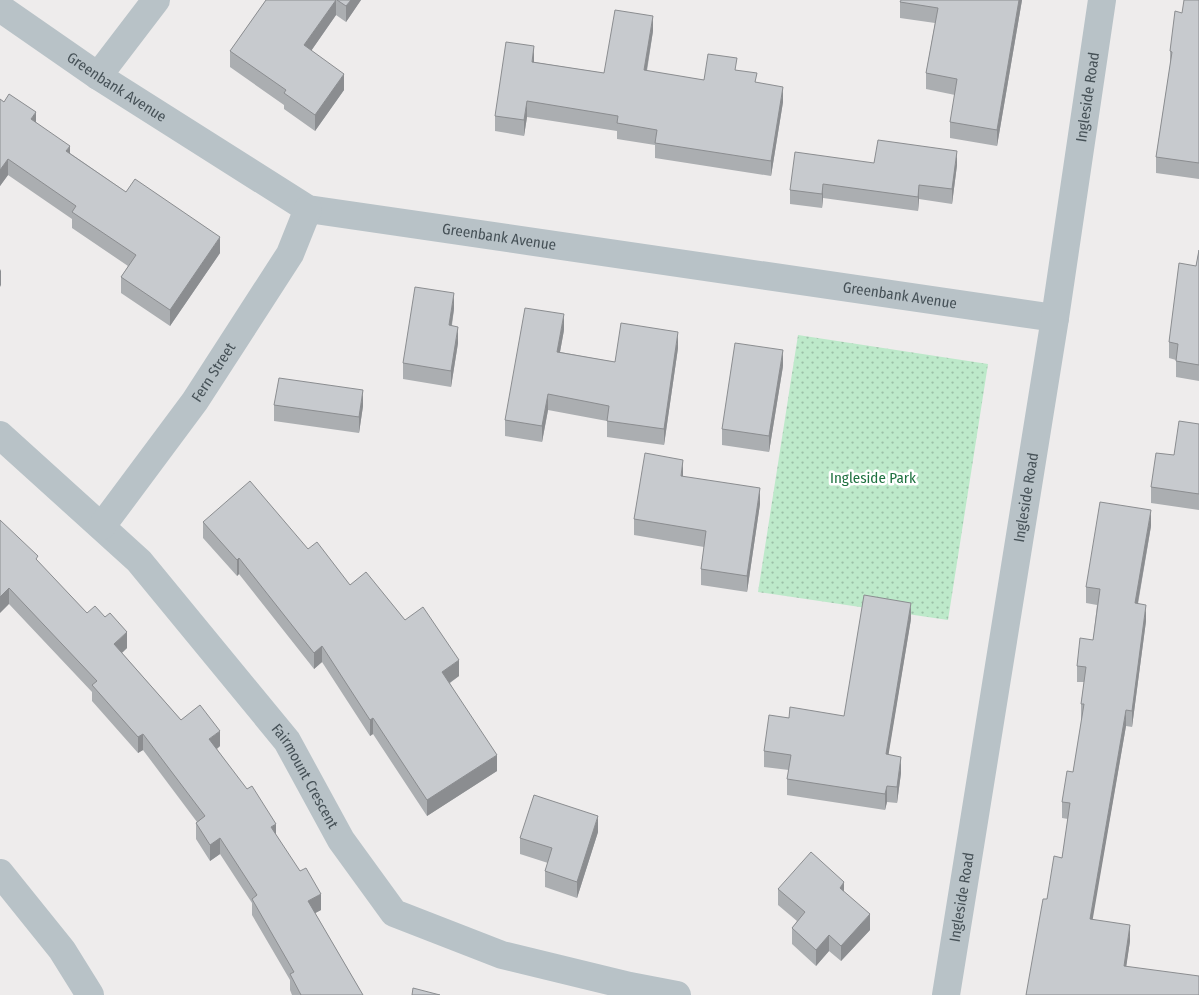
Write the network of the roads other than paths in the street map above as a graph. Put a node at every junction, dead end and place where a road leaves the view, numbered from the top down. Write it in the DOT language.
graph roads {
  1 [pos="156,0"];
  2 [pos="1102,0"];
  3 [pos="0,8"];
  4 [pos="98,76"];
  5 [pos="308,209"];
  6 [pos="1055,318"];
  7 [pos="0,435"];
  8 [pos="102,526"];
  9 [pos="0,873"];
  10 [pos="90,995"];
  11 [pos="677,995"];
  12 [pos="946,995"];
  1 -- 4 [label="street"];
  2 -- 6 [label="street, Ingleside Road"];
  3 -- 4 [label="street, Greenbank Avenue"];
  4 -- 5 [label="street, Greenbank Avenue"];
  5 -- 6 [label="street, Greenbank Avenue"];
  5 -- 8 [label="street, Fern Street"];
  6 -- 12 [label="street, Ingleside Road"];
  7 -- 8 [label="street, Fairmount Crescent"];
  8 -- 11 [label="street, Fairmount Crescent"];
  9 -- 10 [label="street"];
}
